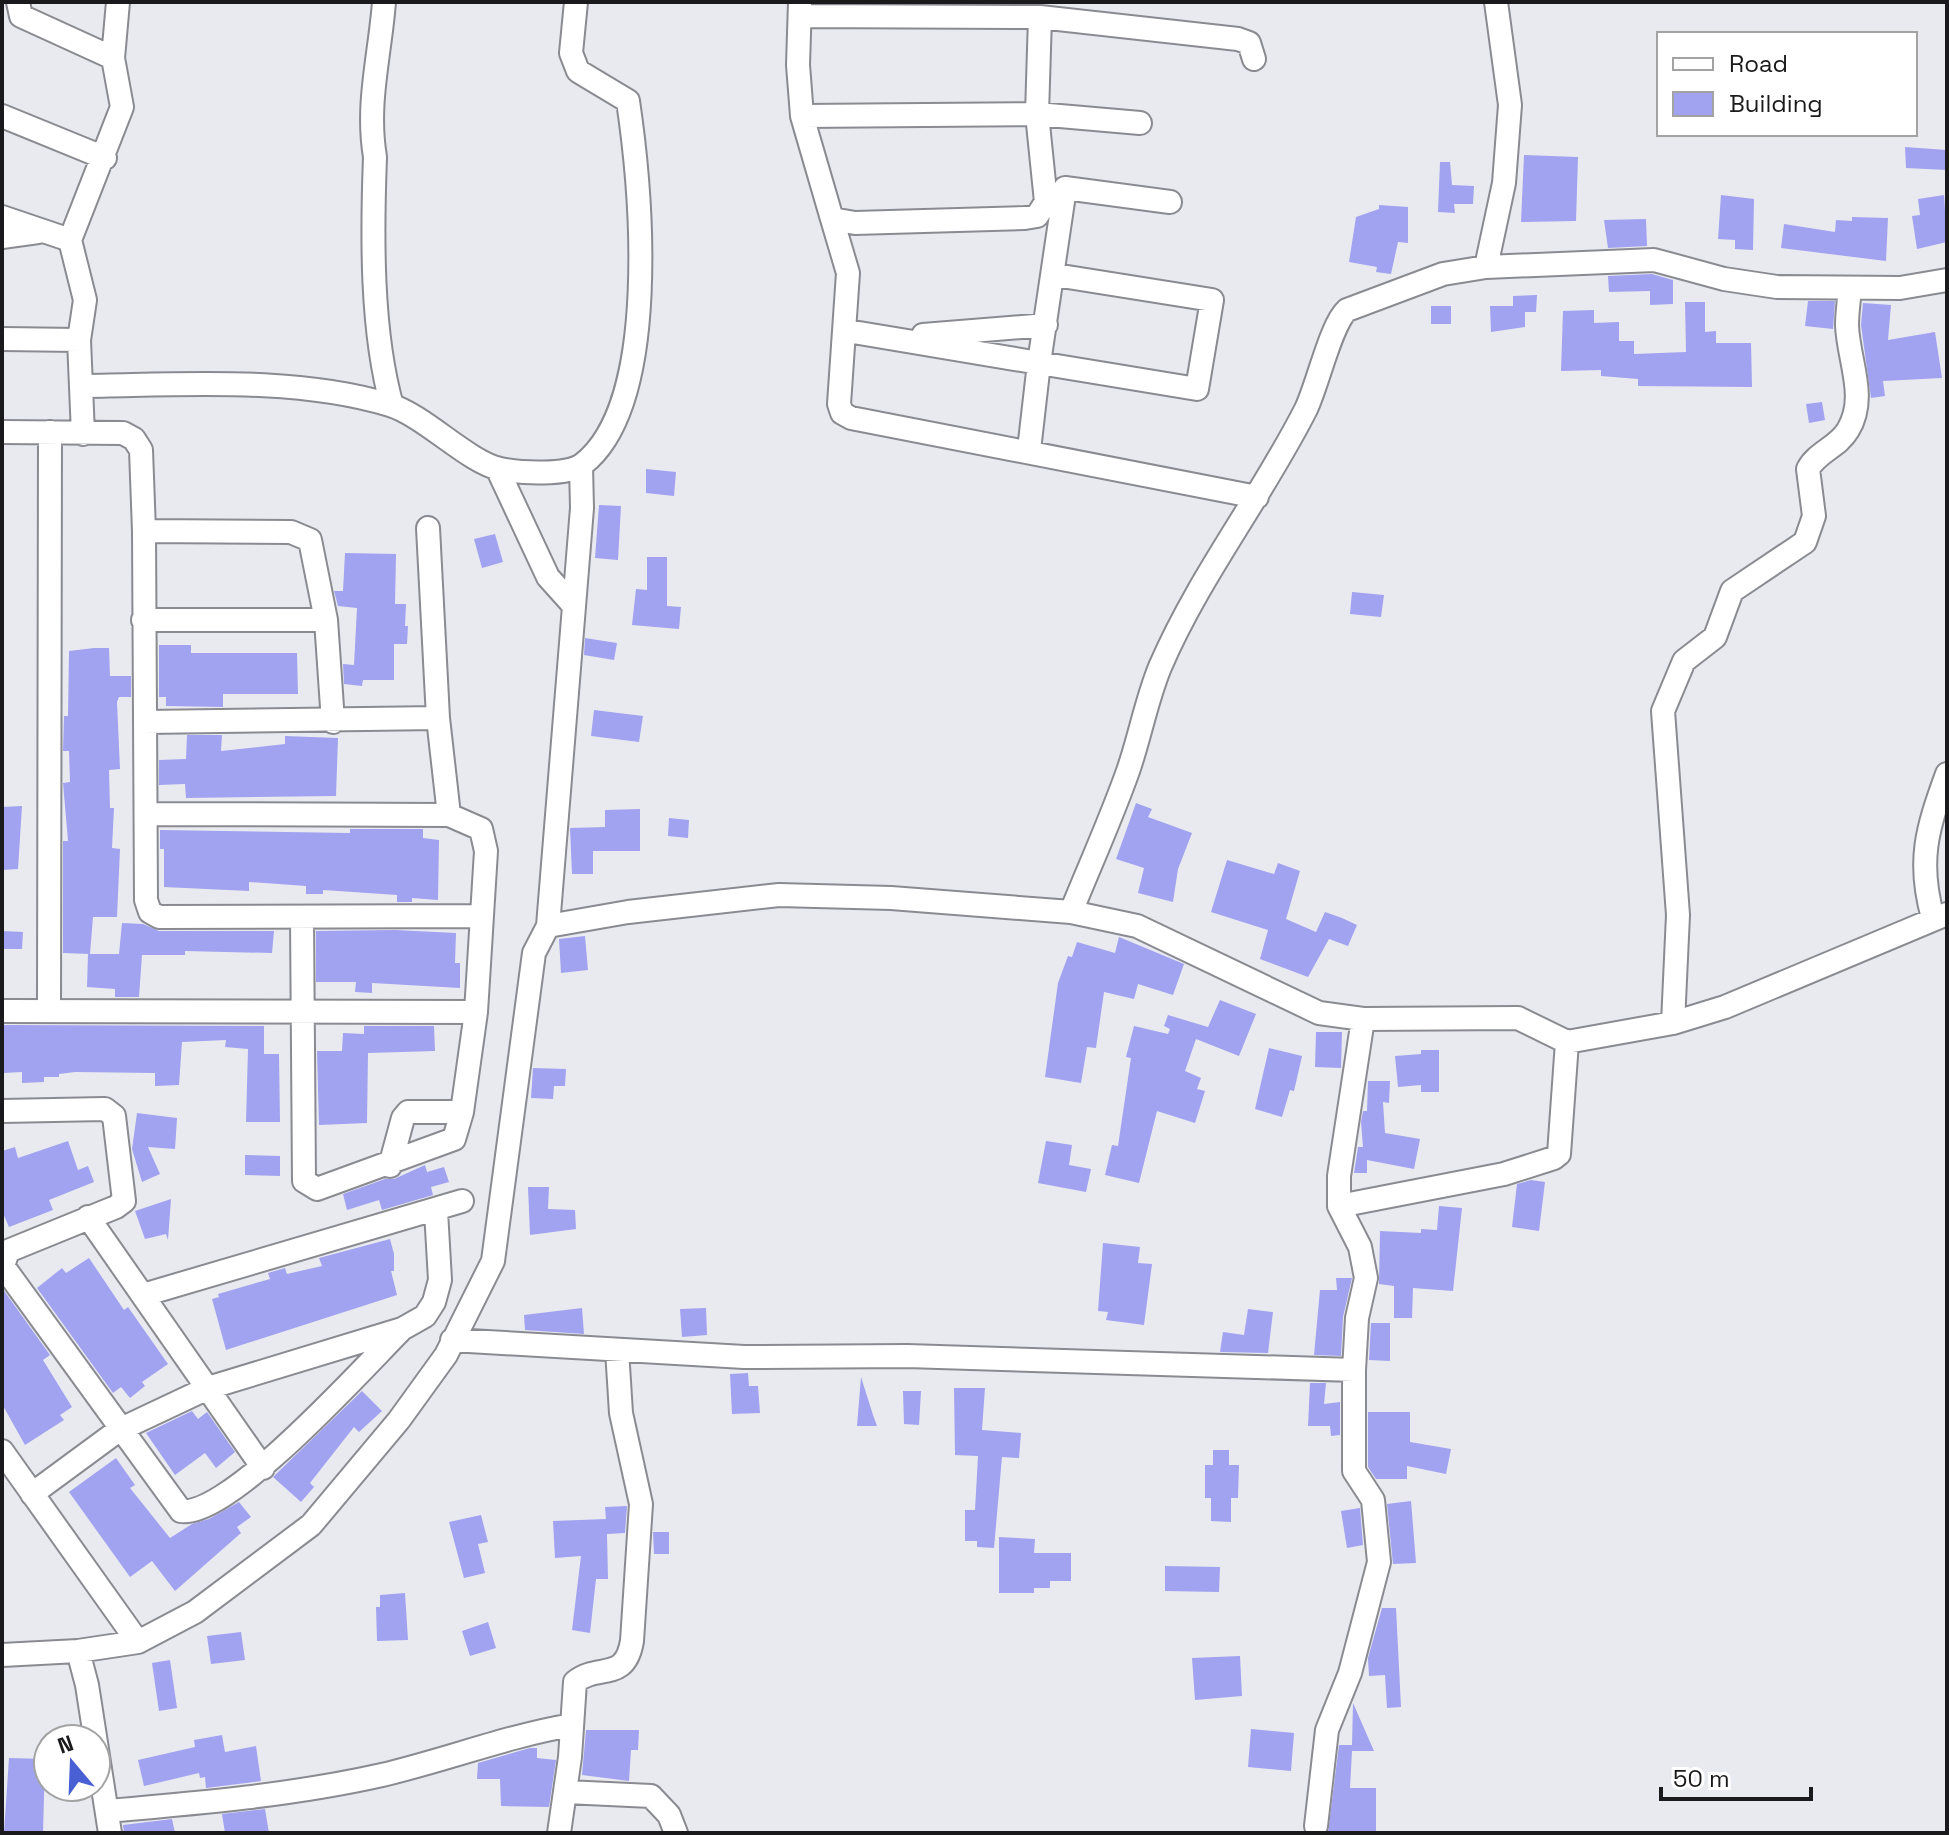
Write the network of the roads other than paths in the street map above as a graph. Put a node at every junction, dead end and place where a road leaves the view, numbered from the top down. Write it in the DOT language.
graph roads {
  1 [pos="18,2"];
  2 [pos="118,2"];
  3 [pos="384,2"];
  4 [pos="576,2"];
  5 [pos="1496,2"];
  6 [pos="800,9"];
  7 [pos="1040,17"];
  8 [pos="113,58"];
  9 [pos="1254,59"];
  10 [pos="1037,114"];
  11 [pos="2,116"];
  12 [pos="802,116"];
  13 [pos="1140,123"];
  14 [pos="105,158"];
  15 [pos="1170,202"];
  16 [pos="2,217"];
  17 [pos="832,219"];
  18 [pos="40,231"];
  19 [pos="2,237"];
  20 [pos="70,240"];
  21 [pos="1486,267"];
  22 [pos="1055,275"];
  23 [pos="1947,280"];
  24 [pos="1850,288"];
  25 [pos="1046,325"];
  26 [pos="847,331"];
  27 [pos="890,338"];
  28 [pos="2,339"];
  29 [pos="79,340"];
  30 [pos="1039,363"];
  31 [pos="81,386"];
  32 [pos="392,406"];
  33 [pos="2,432"];
  34 [pos="50,432"];
  35 [pos="83,434"];
  36 [pos="1029,450"];
  37 [pos="581,466"];
  38 [pos="497,468"];
  39 [pos="1257,497"];
  40 [pos="428,528"];
  41 [pos="144,531"];
  42 [pos="574,606"];
  43 [pos="143,620"];
  44 [pos="326,620"];
  45 [pos="438,718"];
  46 [pos="145,722"];
  47 [pos="333,722"];
  48 [pos="1947,774"];
  49 [pos="146,814"];
  50 [pos="449,815"];
  51 [pos="1071,912"];
  52 [pos="482,916"];
  53 [pos="1940,916"];
  54 [pos="302,918"];
  55 [pos="548,926"];
  56 [pos="49,1010"];
  57 [pos="2,1011"];
  58 [pos="300,1012"];
  59 [pos="476,1012"];
  60 [pos="1363,1019"];
  61 [pos="1673,1023"];
  62 [pos="1567,1042"];
  63 [pos="2,1111"];
  64 [pos="462,1112"];
  65 [pos="390,1166"];
  66 [pos="462,1201"];
  67 [pos="1339,1206"];
  68 [pos="436,1211"];
  69 [pos="88,1217"];
  70 [pos="143,1295"];
  71 [pos="402,1329"];
  72 [pos="452,1340"];
  73 [pos="617,1350"];
  74 [pos="1354,1370"];
  75 [pos="208,1388"];
  76 [pos="119,1430"];
  77 [pos="2,1451"];
  78 [pos="263,1468"];
  79 [pos="32,1494"];
  80 [pos="138,1642"];
  81 [pos="78,1651"];
  82 [pos="2,1655"];
  83 [pos="572,1725"];
  84 [pos="566,1792"];
  85 [pos="109,1822"];
  86 [pos="1316,1826"];
  87 [pos="559,1833"];
  88 [pos="676,1833"];
  1 -- 8 [label="street"];
  2 -- 8 [label="street"];
  3 -- 32 [label="street"];
  4 -- 37 [label="street"];
  5 -- 21 [label="street"];
  6 -- 7 [label="street"];
  6 -- 12 [label="street"];
  7 -- 9 [label="street"];
  7 -- 10 [label="street"];
  8 -- 14 [label="street"];
  10 -- 12 [label="street"];
  10 -- 13 [label="street"];
  10 -- 17 [label="street"];
  11 -- 14 [label="street"];
  12 -- 17 [label="street"];
  14 -- 20 [label="street"];
  15 -- 22 [label="street"];
  16 -- 18 [label="street"];
  17 -- 26 [label="street"];
  18 -- 19 [label="street"];
  18 -- 20 [label="street"];
  20 -- 29 [label="street"];
  21 -- 24 [label="street"];
  21 -- 39 [label="street"];
  22 -- 25 [label="street"];
  22 -- 30 [label="street"];
  23 -- 24 [label="street"];
  24 -- 61 [label="street"];
  25 -- 27 [label="street"];
  25 -- 30 [label="street"];
  26 -- 27 [label="street"];
  26 -- 36 [label="street"];
  27 -- 30 [label="street"];
  28 -- 29 [label="street"];
  29 -- 31 [label="street"];
  30 -- 36 [label="street"];
  31 -- 32 [label="street"];
  31 -- 35 [label="street"];
  32 -- 38 [label="street"];
  33 -- 34 [label="street"];
  34 -- 35 [label="street"];
  34 -- 56 [label="street"];
  35 -- 41 [label="street"];
  36 -- 39 [label="street"];
  37 -- 38 [label="street"];
  37 -- 42 [label="street"];
  38 -- 42 [label="street"];
  39 -- 51 [label="street"];
  40 -- 45 [label="street"];
  41 -- 43 [label="street"];
  41 -- 44 [label="street"];
  42 -- 55 [label="street"];
  43 -- 44 [label="street"];
  43 -- 46 [label="street"];
  44 -- 47 [label="street"];
  45 -- 47 [label="street"];
  45 -- 50 [label="street"];
  46 -- 47 [label="street"];
  46 -- 49 [label="street"];
  48 -- 53 [label="street"];
  49 -- 50 [label="street"];
  49 -- 54 [label="street"];
  50 -- 52 [label="street"];
  51 -- 55 [label="street"];
  51 -- 60 [label="street"];
  52 -- 54 [label="street"];
  52 -- 59 [label="street"];
  53 -- 61 [label="street"];
  54 -- 58 [label="street"];
  55 -- 72 [label="street"];
  56 -- 57 [label="street"];
  56 -- 58 [label="street"];
  58 -- 59 [label="street"];
  58 -- 65 [label="street"];
  59 -- 64 [label="street"];
  60 -- 62 [label="street"];
  60 -- 67 [label="street"];
  61 -- 62 [label="street"];
  62 -- 67 [label="street"];
  63 -- 69 [label="street"];
  64 -- 65 [label="street"];
  64 -- 65 [label="street"];
  66 -- 68 [label="street"];
  67 -- 74 [label="street"];
  68 -- 70 [label="street"];
  68 -- 71 [label="street"];
  69 -- 70 [label="street"];
  69 -- 76 [label="street"];
  70 -- 75 [label="street"];
  71 -- 75 [label="street"];
  71 -- 78 [label="street"];
  72 -- 73 [label="street"];
  72 -- 80 [label="street"];
  73 -- 74 [label="street"];
  73 -- 83 [label="street"];
  74 -- 86 [label="street"];
  75 -- 76 [label="street"];
  75 -- 78 [label="street"];
  76 -- 78 [label="street"];
  76 -- 79 [label="street"];
  77 -- 79 [label="street"];
  79 -- 80 [label="street"];
  80 -- 81 [label="street"];
  81 -- 82 [label="street"];
  81 -- 85 [label="street"];
  83 -- 84 [label="street"];
  83 -- 85 [label="street"];
  84 -- 87 [label="street"];
  84 -- 88 [label="street"];
}
